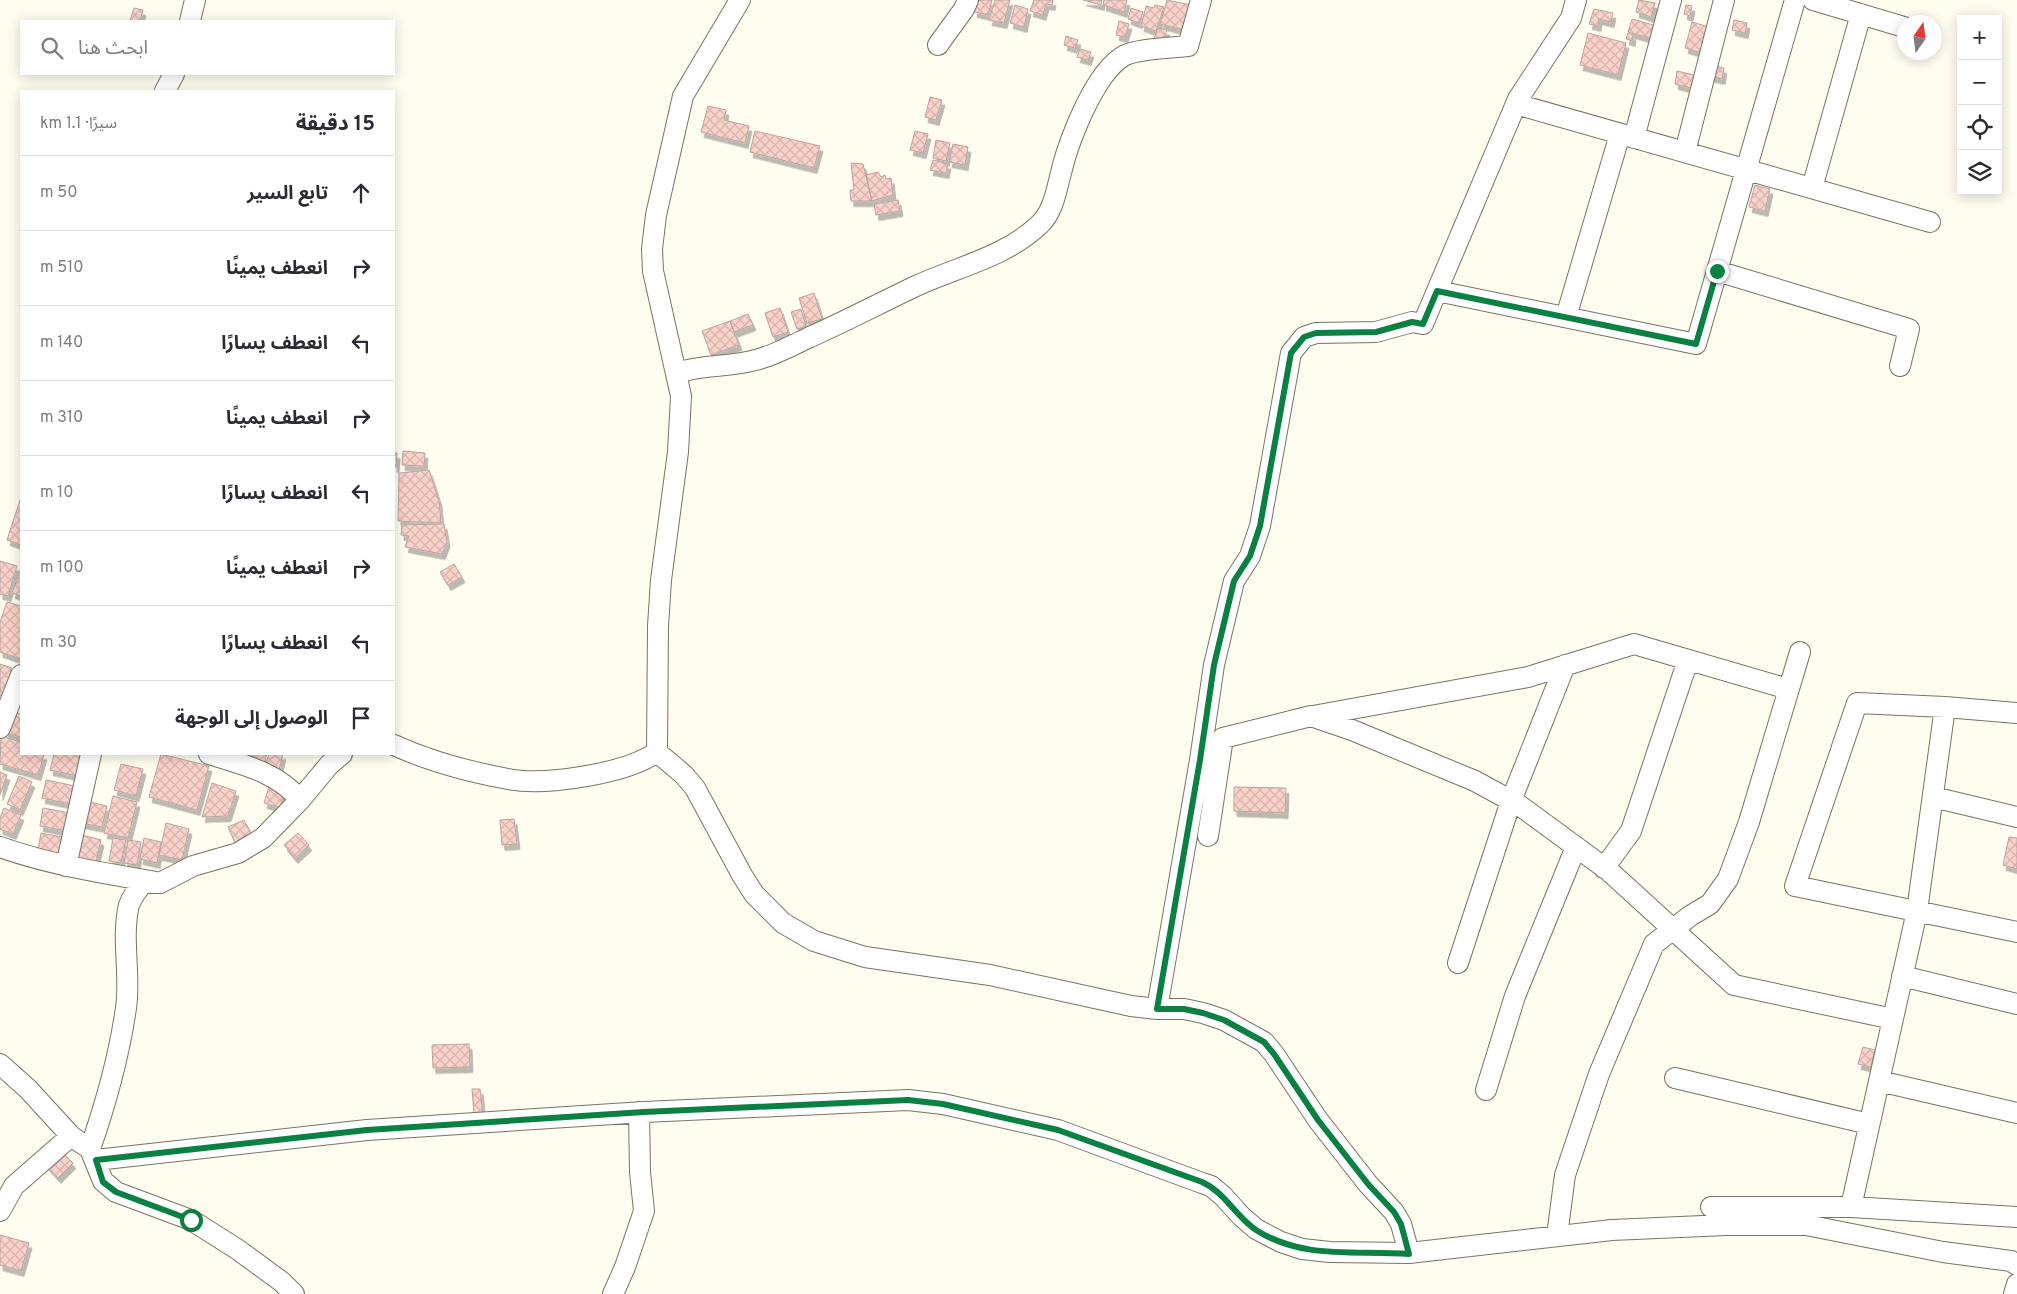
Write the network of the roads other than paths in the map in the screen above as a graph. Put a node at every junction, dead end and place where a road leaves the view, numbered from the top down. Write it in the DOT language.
graph roads {
  1 [pos="195,0"];
  2 [pos="740,0"];
  3 [pos="968,0"];
  4 [pos="1201,0"];
  5 [pos="1576,0"];
  6 [pos="1671,0"];
  7 [pos="1724,0"];
  8 [pos="1795,0"];
  9 [pos="1813,0"];
  10 [pos="1861,14"];
  11 [pos="190,20"];
  12 [pos="1897,25"];
  13 [pos="938,44"];
  14 [pos="173,75"];
  15 [pos="166,90"];
  16 [pos="1516,104"];
  17 [pos="1627,136"];
  18 [pos="1685,152"];
  19 [pos="1746,170"];
  20 [pos="1812,188"];
  21 [pos="1930,222"];
  22 [pos="1717,271"];
  23 [pos="1437,291"];
  24 [pos="1566,317"];
  25 [pos="1900,366"];
  26 [pos="677,372"];
  27 [pos="1800,652"];
  28 [pos="1688,660"];
  29 [pos="1566,665"];
  30 [pos="20,678"];
  31 [pos="1788,689"];
  32 [pos="1945,707"];
  33 [pos="2017,713"];
  34 [pos="1311,716"];
  35 [pos="0,728"];
  36 [pos="395,745"];
  37 [pos="657,752"];
  38 [pos="90,755"];
  39 [pos="341,755"];
  40 [pos="222,756"];
  41 [pos="1933,797"];
  42 [pos="300,800"];
  43 [pos="1511,801"];
  44 [pos="2017,817"];
  45 [pos="1208,836"];
  46 [pos="0,847"];
  47 [pos="1576,847"];
  48 [pos="66,866"];
  49 [pos="1604,868"];
  50 [pos="160,883"];
  51 [pos="1917,911"];
  52 [pos="1673,930"];
  53 [pos="2017,932"];
  54 [pos="1458,963"];
  55 [pos="1902,976"];
  56 [pos="2017,1004"];
  57 [pos="1157,1009"];
  58 [pos="1893,1020"];
  59 [pos="0,1064"];
  60 [pos="1675,1078"];
  61 [pos="1879,1081"];
  62 [pos="1486,1090"];
  63 [pos="639,1112"];
  64 [pos="2017,1113"];
  65 [pos="1869,1124"];
  66 [pos="70,1136"];
  67 [pos="93,1155"];
  68 [pos="1711,1206"];
  69 [pos="1851,1207"];
  70 [pos="0,1211"];
  71 [pos="2017,1217"];
  72 [pos="1557,1236"];
  73 [pos="1409,1254"];
  74 [pos="2017,1265"];
  75 [pos="2017,1284"];
  76 [pos="294,1294"];
  77 [pos="613,1294"];
  78 [pos="2014,1294"];
  1 -- 11 [label="street"];
  2 -- 26 [label="street"];
  3 -- 13 [label="street"];
  4 -- 26 [label="street"];
  5 -- 16 [label="street"];
  6 -- 17 [label="street"];
  7 -- 18 [label="street"];
  8 -- 19 [label="street"];
  9 -- 10 [label="street"];
  10 -- 12 [label="street"];
  10 -- 20 [label="street"];
  14 -- 15 [label="street"];
  16 -- 17 [label="street"];
  16 -- 23 [label="street"];
  17 -- 18 [label="street"];
  17 -- 24 [label="street"];
  18 -- 19 [label="street"];
  19 -- 20 [label="street"];
  19 -- 22 [label="street"];
  20 -- 21 [label="street"];
  22 -- 24 [label="street"];
  22 -- 25 [label="street"];
  23 -- 24 [label="street"];
  23 -- 57 [label="street"];
  26 -- 37 [label="street"];
  27 -- 31 [label="street"];
  28 -- 29 [label="street"];
  28 -- 31 [label="street"];
  28 -- 49 [label="street"];
  29 -- 34 [label="street"];
  29 -- 43 [label="street"];
  30 -- 35 [label="street"];
  31 -- 52 [label="street"];
  32 -- 33 [label="street"];
  32 -- 41 [label="street"];
  32 -- 51 [label="street"];
  34 -- 43 [label="street"];
  34 -- 45 [label="street"];
  36 -- 37 [label="street"];
  37 -- 57 [label="street"];
  38 -- 48 [label="street"];
  39 -- 42 [label="street"];
  40 -- 42 [label="street"];
  41 -- 44 [label="street"];
  41 -- 51 [label="street"];
  42 -- 50 [label="street"];
  43 -- 47 [label="street"];
  43 -- 54 [label="street"];
  46 -- 48 [label="street"];
  47 -- 49 [label="street"];
  47 -- 62 [label="street"];
  48 -- 50 [label="street"];
  49 -- 52 [label="street"];
  50 -- 67 [label="street"];
  51 -- 53 [label="street"];
  51 -- 55 [label="street"];
  52 -- 58 [label="street"];
  52 -- 72 [label="street"];
  55 -- 56 [label="street"];
  55 -- 58 [label="street"];
  57 -- 73 [label="street"];
  58 -- 61 [label="street"];
  59 -- 66 [label="street"];
  60 -- 65 [label="street"];
  61 -- 64 [label="street"];
  61 -- 65 [label="street"];
  63 -- 67 [label="street"];
  63 -- 73 [label="street"];
  63 -- 77 [label="street"];
  65 -- 69 [label="street"];
  66 -- 67 [label="street"];
  66 -- 70 [label="street"];
  67 -- 76 [label="street"];
  68 -- 69 [label="street"];
  69 -- 71 [label="street"];
  72 -- 73 [label="street"];
  72 -- 74 [label="street"];
  75 -- 78 [label="street"];
}
